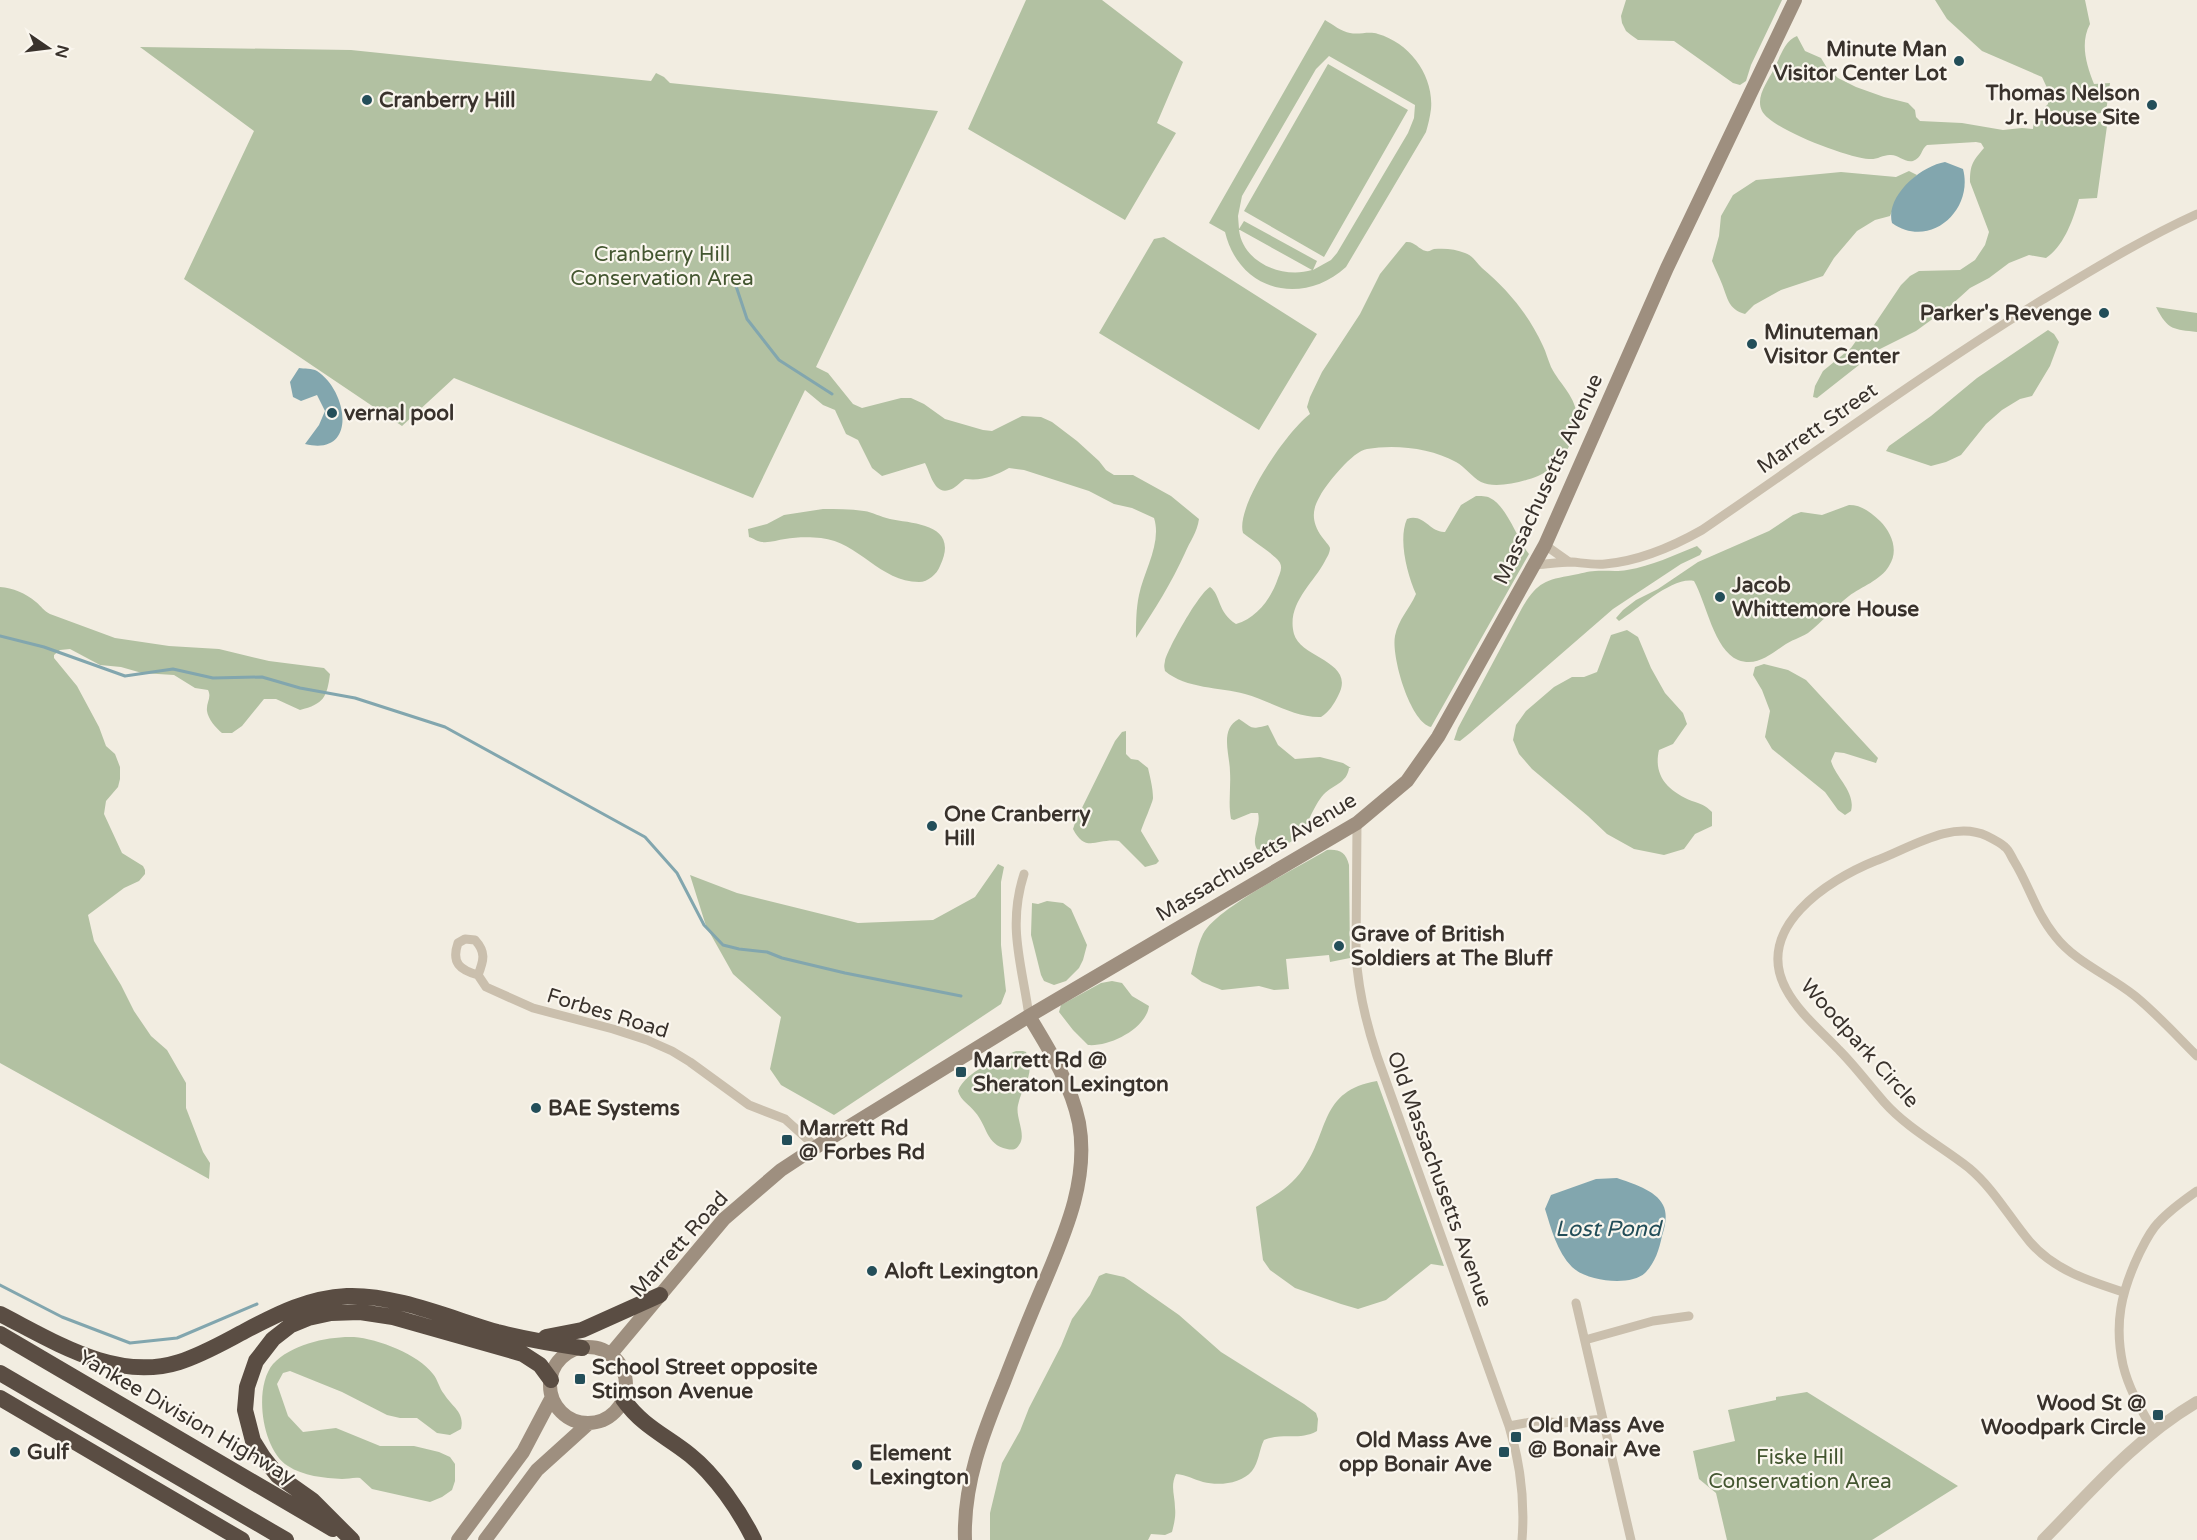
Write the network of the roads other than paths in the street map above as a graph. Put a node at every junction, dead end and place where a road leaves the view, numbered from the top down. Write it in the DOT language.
graph roads {
  1 [pos="1795,0"];
  2 [pos="2197,214"];
  3 [pos="1545,545"];
  4 [pos="1569,562"];
  5 [pos="1534,565"];
  6 [pos="1357,824"];
  7 [pos="1024,874"];
  8 [pos="478,975"];
  9 [pos="1029,1016"];
  10 [pos="2197,1056"];
  11 [pos="816,1147"];
  12 [pos="2197,1191"];
  13 [pos="2123,1292"];
  14 [pos="660,1295"];
  15 [pos="1576,1303"];
  16 [pos="0,1314"];
  17 [pos="1689,1316"];
  18 [pos="0,1334"];
  19 [pos="519,1337"];
  20 [pos="1585,1340"];
  21 [pos="582,1348"];
  22 [pos="610,1355"];
  23 [pos="0,1373"];
  24 [pos="551,1380"];
  25 [pos="552,1397"];
  26 [pos="0,1398"];
  27 [pos="623,1399"];
  28 [pos="2197,1402"];
  29 [pos="1603,1419"];
  30 [pos="589,1423"];
  31 [pos="1509,1425"];
  32 [pos="2154,1432"];
  33 [pos="460,1538"];
  34 [pos="242,1540"];
  35 [pos="285,1540"];
  36 [pos="352,1540"];
  37 [pos="485,1540"];
  38 [pos="754,1540"];
  39 [pos="965,1540"];
  40 [pos="1521,1540"];
  41 [pos="1631,1540"];
  42 [pos="2043,1540"];
  1 -- 3 [label="main road, Massachusetts Avenue"];
  2 -- 4 [label="street, Marrett Street"];
  3 -- 4 [label="street"];
  3 -- 5 [label="main road, Massachusetts Avenue"];
  4 -- 5 [label="street, Marrett Street"];
  5 -- 6 [label="main road, Massachusetts Avenue"];
  6 -- 9 [label="main road, Massachusetts Avenue"];
  6 -- 31 [label="street, Old Massachusetts Avenue"];
  7 -- 9 [label="street"];
  8 -- 11 [label="street, Forbes Road"];
  9 -- 11 [label="main road, Marrett Road"];
  9 -- 39 [label="main road"];
  10 -- 13 [label="street, Woodpark Circle"];
  11 -- 14 [label="main road, Marrett Road"];
  12 -- 13 [label="street"];
  13 -- 32 [label="street"];
  14 -- 19 [label="highway"];
  14 -- 22 [label="main road, Marrett Road"];
  15 -- 20 [label="street"];
  16 -- 19 [label="highway"];
  17 -- 20 [label="street"];
  18 -- 36 [label="highway, Yankee Division Highway"];
  19 -- 21 [label="highway"];
  20 -- 29 [label="street"];
  21 -- 22 [label="main road"];
  21 -- 24 [label="main road"];
  22 -- 27 [label="main road"];
  23 -- 35 [label="highway"];
  24 -- 25 [label="main road"];
  24 -- 36 [label="highway"];
  25 -- 30 [label="main road"];
  25 -- 33 [label="main road"];
  26 -- 34 [label="highway"];
  27 -- 30 [label="main road"];
  27 -- 38 [label="highway"];
  28 -- 32 [label="street"];
  29 -- 31 [label="street"];
  29 -- 41 [label="street"];
  30 -- 37 [label="main road"];
  31 -- 40 [label="street, Old Massachusetts Avenue"];
  32 -- 42 [label="street"];
}
